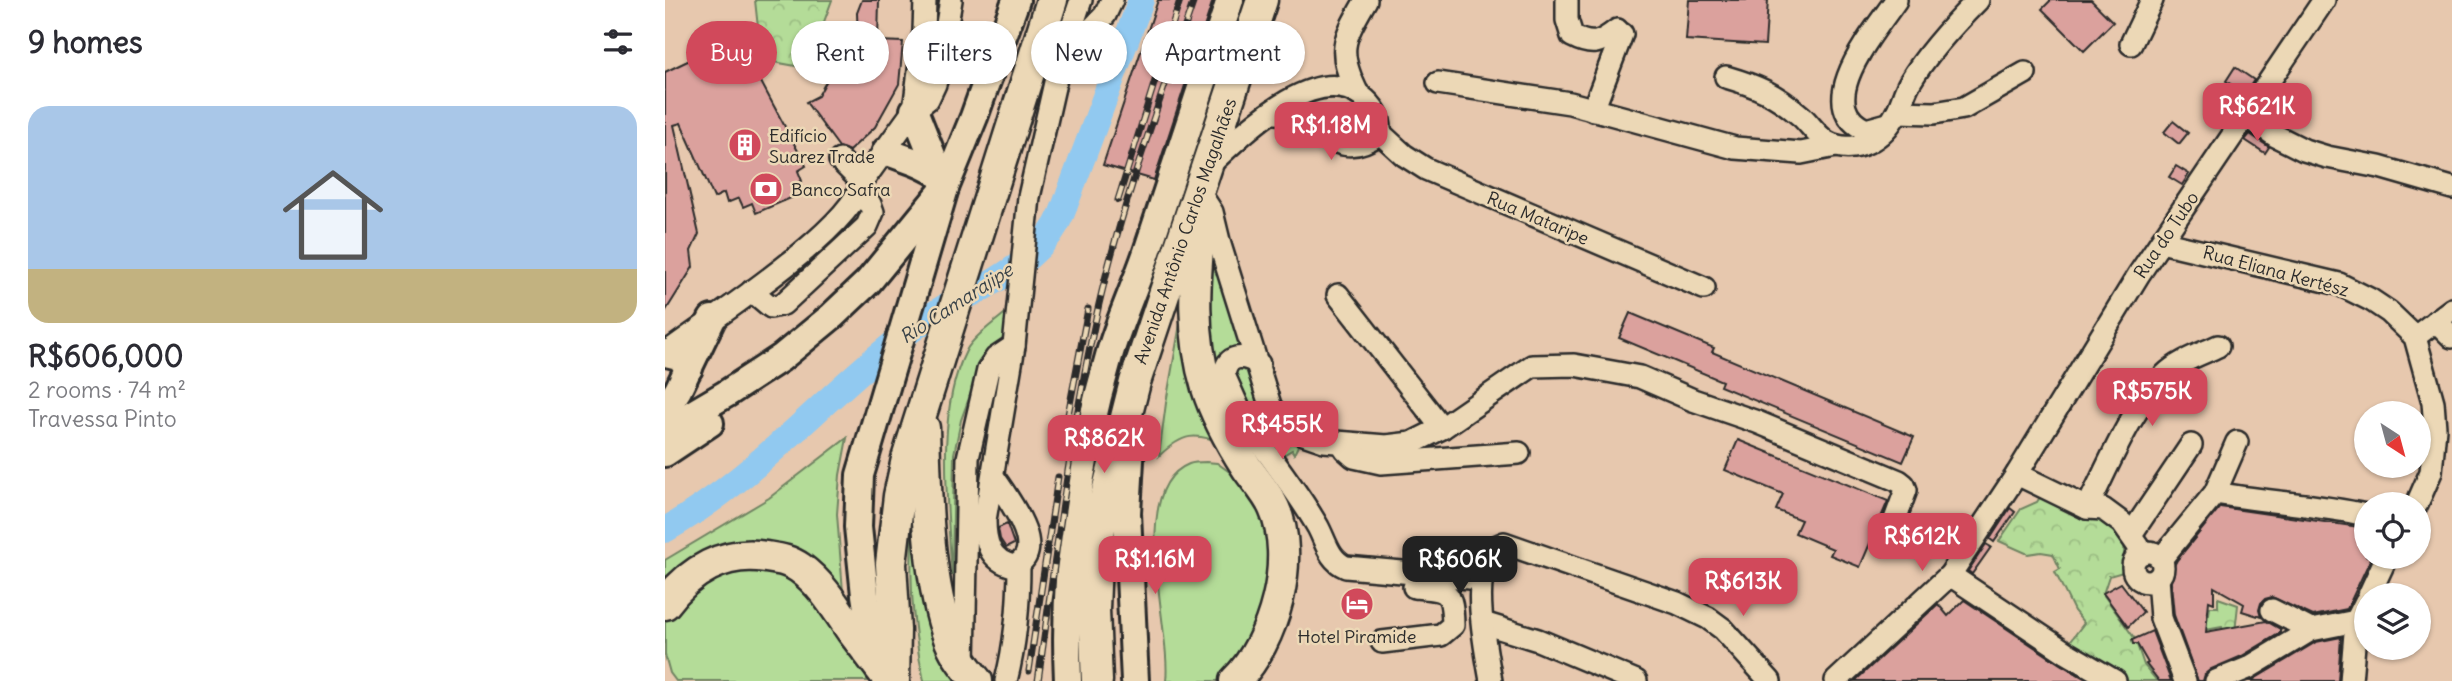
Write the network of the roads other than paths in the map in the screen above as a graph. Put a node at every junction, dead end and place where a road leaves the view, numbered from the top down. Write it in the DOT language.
graph roads {
  1 [pos="925,0"];
  2 [pos="951,0"];
  3 [pos="1016,0"];
  4 [pos="1052,0"];
  5 [pos="1081,0"];
  6 [pos="1112,0"];
  7 [pos="1230,0"];
  8 [pos="1262,0"];
  9 [pos="1366,0"];
  10 [pos="1567,0"];
  11 [pos="1896,0"];
  12 [pos="1978,0"];
  13 [pos="2152,0"];
  14 [pos="2324,0"];
  15 [pos="1074,21"];
  16 [pos="1099,21"];
  17 [pos="2131,44"];
  18 [pos="2025,73"];
  19 [pos="1726,77"];
  20 [pos="1438,83"];
  21 [pos="1055,84"];
  22 [pos="1358,94"];
  23 [pos="914,110"];
  24 [pos="1593,110"];
  25 [pos="1272,113"];
  26 [pos="2247,116"];
  27 [pos="1894,118"];
  28 [pos="1380,133"];
  29 [pos="1836,146"];
  30 [pos="886,151"];
  31 [pos="840,160"];
  32 [pos="1206,167"];
  33 [pos="942,181"];
  34 [pos="2452,188"];
  35 [pos="860,189"];
  36 [pos="1203,198"];
  37 [pos="2161,242"];
  38 [pos="1704,288"];
  39 [pos="1338,295"];
  40 [pos="2444,315"];
  41 [pos="712,319"];
  42 [pos="2415,337"];
  43 [pos="2452,337"];
  44 [pos="1014,346"];
  45 [pos="2218,346"];
  46 [pos="666,353"];
  47 [pos="781,358"];
  48 [pos="1258,363"];
  49 [pos="689,368"];
  50 [pos="1135,382"];
  51 [pos="926,400"];
  52 [pos="665,410"];
  53 [pos="1235,427"];
  54 [pos="1442,428"];
  55 [pos="665,430"];
  56 [pos="2237,442"];
  57 [pos="1338,443"];
  58 [pos="2191,445"];
  59 [pos="665,453"];
  60 [pos="1519,453"];
  61 [pos="2017,474"];
  62 [pos="993,475"];
  63 [pos="2422,492"];
  64 [pos="2215,493"];
  65 [pos="2087,508"];
  66 [pos="1289,509"];
  67 [pos="2354,513"];
  68 [pos="2132,533"];
  69 [pos="1886,544"];
  70 [pos="1019,564"];
  71 [pos="1346,567"];
  72 [pos="2151,568"];
  73 [pos="1949,576"];
  74 [pos="1481,579"];
  75 [pos="665,604"];
  76 [pos="2272,610"];
  77 [pos="2354,621"];
  78 [pos="1483,623"];
  79 [pos="2311,630"];
  80 [pos="2354,632"];
  81 [pos="1382,642"];
  82 [pos="970,673"];
  83 [pos="2346,676"];
  84 [pos="1844,679"];
  85 [pos="892,681"];
  86 [pos="1006,681"];
  87 [pos="1068,681"];
  88 [pos="1097,681"];
  89 [pos="1135,681"];
  90 [pos="1235,681"];
  91 [pos="1491,681"];
  92 [pos="1636,681"];
  93 [pos="1770,681"];
  94 [pos="2115,681"];
  95 [pos="2185,681"];
  96 [pos="2216,681"];
  1 -- 23 [label="street"];
  2 -- 23 [label="street"];
  3 -- 33 [label="main road"];
  4 -- 51 [label="highway"];
  5 -- 15 [label="street"];
  6 -- 16 [label="street"];
  7 -- 87 [label="main road"];
  8 -- 32 [label="highway, Avenida Antônio Carlos Magalhães"];
  9 -- 22 [label="street, Rua Mataripe"];
  10 -- 24 [label="street"];
  11 -- 27 [label="street"];
  12 -- 27 [label="street"];
  13 -- 17 [label="street"];
  14 -- 26 [label="street, Rua do Tubo"];
  18 -- 27 [label="street"];
  19 -- 29 [label="street"];
  20 -- 24 [label="street"];
  21 -- 44 [label="street"];
  22 -- 25 [label="street"];
  22 -- 28 [label="street, Rua Mataripe"];
  23 -- 30 [label="street"];
  23 -- 33 [label="main road"];
  24 -- 29 [label="street"];
  25 -- 28 [label="street"];
  25 -- 32 [label="street"];
  26 -- 34 [label="street"];
  26 -- 37 [label="street, Rua do Tubo"];
  27 -- 29 [label="street"];
  28 -- 38 [label="street, Rua Mataripe"];
  30 -- 33 [label="main road"];
  30 -- 35 [label="street"];
  31 -- 35 [label="street"];
  32 -- 36 [label="highway"];
  32 -- 50 [label="highway, Avenida Antônio Carlos Magalhães"];
  33 -- 47 [label="main road"];
  33 -- 85 [label="main road"];
  35 -- 41 [label="street"];
  36 -- 48 [label="street"];
  36 -- 53 [label="highway"];
  37 -- 42 [label="street, Rua Eliana Kertész"];
  37 -- 61 [label="street, Rua do Tubo"];
  39 -- 54 [label="street"];
  40 -- 42 [label="street"];
  40 -- 43 [label="street"];
  41 -- 46 [label="street"];
  41 -- 49 [label="main road"];
  42 -- 63 [label="street"];
  44 -- 62 [label="street"];
  44 -- 82 [label="street"];
  45 -- 65 [label="street"];
  46 -- 49 [label="main road"];
  47 -- 55 [label="main road"];
  47 -- 59 [label="main road"];
  48 -- 53 [label="street"];
  48 -- 57 [label="street"];
  49 -- 52 [label="main road"];
  50 -- 88 [label="highway, Avenida Antônio Carlos Magalhães"];
  50 -- 89 [label="main road"];
  51 -- 82 [label="highway"];
  51 -- 85 [label="highway"];
  53 -- 66 [label="highway"];
  53 -- 66 [label="street"];
  54 -- 57 [label="street"];
  54 -- 69 [label="street"];
  56 -- 64 [label="street"];
  57 -- 60 [label="street"];
  58 -- 68 [label="street"];
  61 -- 65 [label="street"];
  61 -- 73 [label="street, Rua do Tubo"];
  62 -- 70 [label="street"];
  62 -- 70 [label="street"];
  64 -- 67 [label="street"];
  64 -- 72 [label="street"];
  65 -- 68 [label="street"];
  66 -- 71 [label="street"];
  66 -- 90 [label="highway"];
  68 -- 72 [label="street"];
  70 -- 86 [label="street"];
  71 -- 74 [label="street"];
  71 -- 81 [label="street"];
  72 -- 95 [label="street"];
  73 -- 84 [label="street, Rua do Tubo"];
  73 -- 94 [label="street"];
  74 -- 78 [label="street"];
  74 -- 93 [label="street"];
  75 -- 85 [label="highway"];
  76 -- 79 [label="street"];
  77 -- 79 [label="street"];
  78 -- 91 [label="street"];
  78 -- 92 [label="street"];
  79 -- 96 [label="street"];
  80 -- 83 [label="street"];
}
